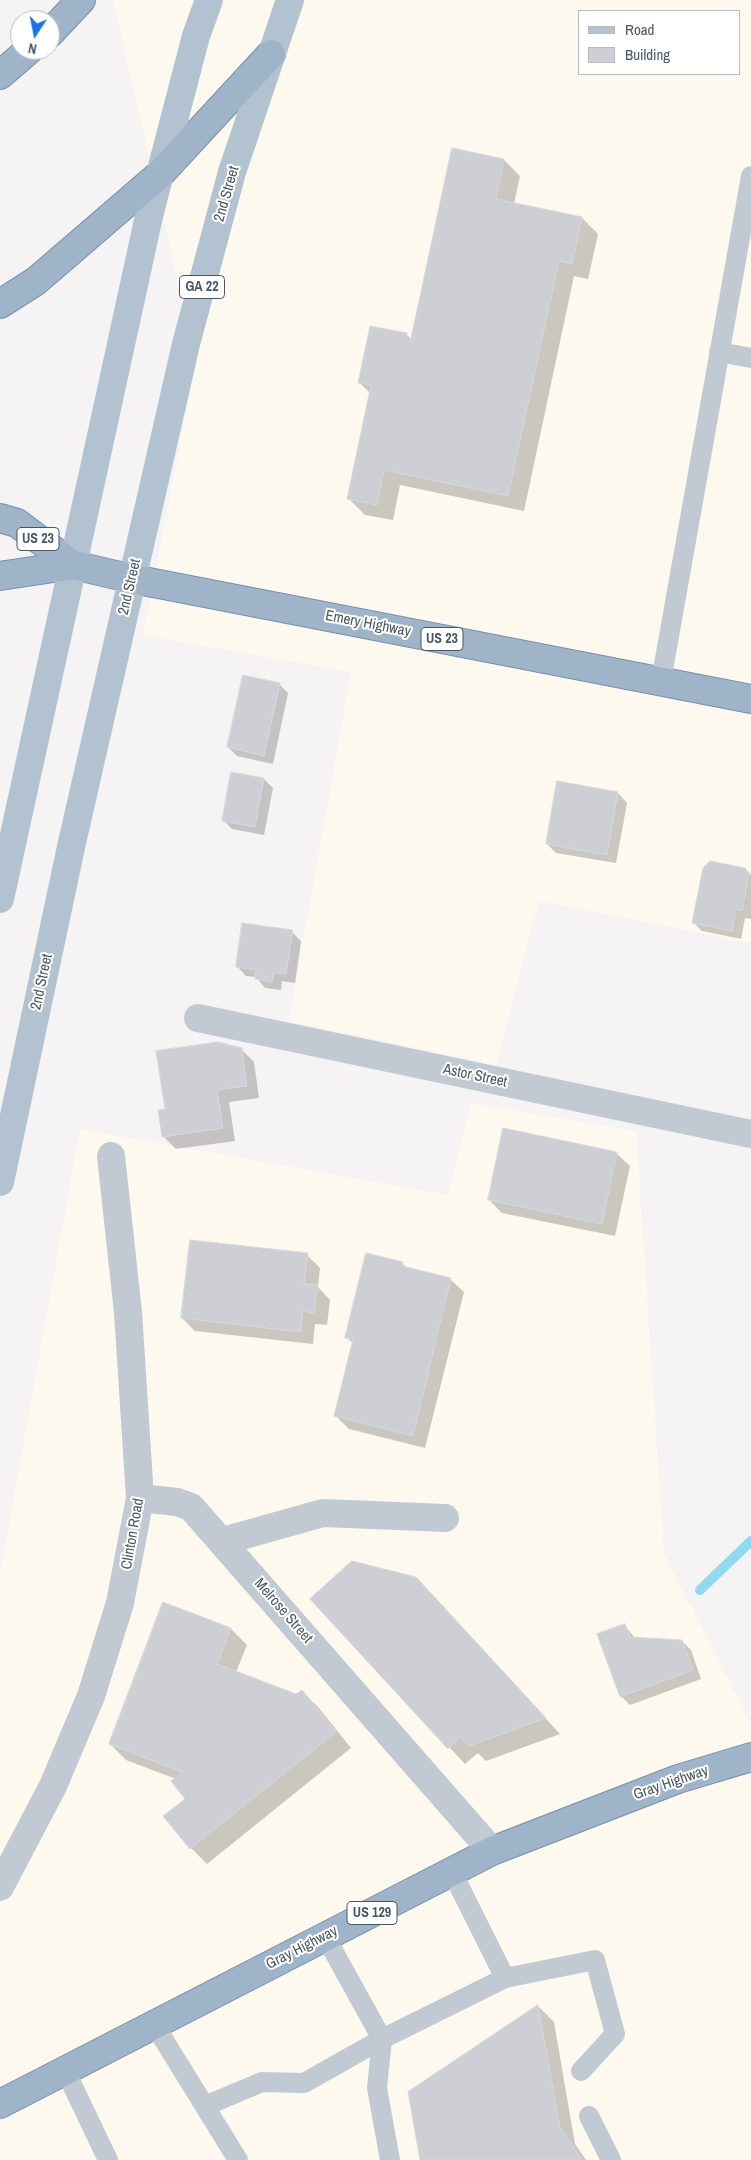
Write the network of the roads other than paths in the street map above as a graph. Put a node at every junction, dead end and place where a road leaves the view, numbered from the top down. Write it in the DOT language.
graph roads {
  1 [pos="81,0"];
  2 [pos="209,0"];
  3 [pos="290,0"];
  4 [pos="60,22"];
  5 [pos="271,54"];
  6 [pos="17,60"];
  7 [pos="0,75"];
  8 [pos="751,174"];
  9 [pos="159,175"];
  10 [pos="743,266"];
  11 [pos="0,304"];
  12 [pos="719,352"];
  13 [pos="751,358"];
  14 [pos="0,518"];
  15 [pos="73,565"];
  16 [pos="0,576"];
  17 [pos="132,579"];
  18 [pos="661,681"];
  19 [pos="751,699"];
  20 [pos="0,899"];
  21 [pos="198,1018"];
  22 [pos="751,1134"];
  23 [pos="111,1156"];
  24 [pos="0,1182"];
  25 [pos="140,1498"];
  26 [pos="445,1518"];
  27 [pos="223,1541"];
  28 [pos="751,1757"];
  29 [pos="492,1851"];
  30 [pos="452,1872"];
  31 [pos="0,1887"];
  32 [pos="325,1936"];
  33 [pos="505,1978"];
  34 [pos="154,2024"];
  35 [pos="382,2038"];
  36 [pos="65,2070"];
  37 [pos="581,2071"];
  38 [pos="2,2097"];
  39 [pos="205,2106"];
  40 [pos="589,2116"];
  41 [pos="108,2160"];
  42 [pos="238,2160"];
  43 [pos="390,2160"];
  44 [pos="611,2160"];
  1 -- 4 [label="highway"];
  2 -- 9 [label="main road"];
  3 -- 5 [label="main road, 2nd Street / GA 22"];
  5 -- 9 [label="highway"];
  5 -- 17 [label="main road, 2nd Street / GA 22"];
  6 -- 7 [label="highway"];
  8 -- 10 [label="lane"];
  9 -- 11 [label="highway"];
  9 -- 15 [label="main road"];
  10 -- 12 [label="lane"];
  12 -- 13 [label="lane"];
  12 -- 18 [label="lane"];
  14 -- 15 [label="highway, Emery Highway / US 23"];
  15 -- 16 [label="highway, Emery Highway / US 23"];
  15 -- 17 [label="highway, Emery Highway / US 23"];
  15 -- 20 [label="main road"];
  17 -- 18 [label="highway, Emery Highway / US 23"];
  17 -- 24 [label="main road, 2nd Street"];
  18 -- 19 [label="highway, Emery Highway / US 23"];
  21 -- 22 [label="street, Astor Street"];
  23 -- 25 [label="street, Clinton Road"];
  25 -- 27 [label="street, Melrose Street"];
  25 -- 31 [label="street, Clinton Road"];
  26 -- 27 [label="street"];
  27 -- 29 [label="street, Melrose Street"];
  28 -- 29 [label="highway, Gray Highway / US 129"];
  29 -- 30 [label="highway, Gray Highway / US 129"];
  30 -- 32 [label="highway, Gray Highway / US 129"];
  30 -- 33 [label="lane"];
  32 -- 34 [label="highway, Gray Highway / US 129"];
  32 -- 35 [label="lane"];
  33 -- 35 [label="lane"];
  33 -- 37 [label="lane"];
  34 -- 36 [label="highway, Gray Highway / US 129"];
  34 -- 39 [label="lane"];
  35 -- 39 [label="lane"];
  35 -- 43 [label="lane"];
  36 -- 38 [label="highway, Gray Highway / US 129"];
  36 -- 41 [label="lane"];
  39 -- 42 [label="lane"];
  40 -- 44 [label="lane"];
}
